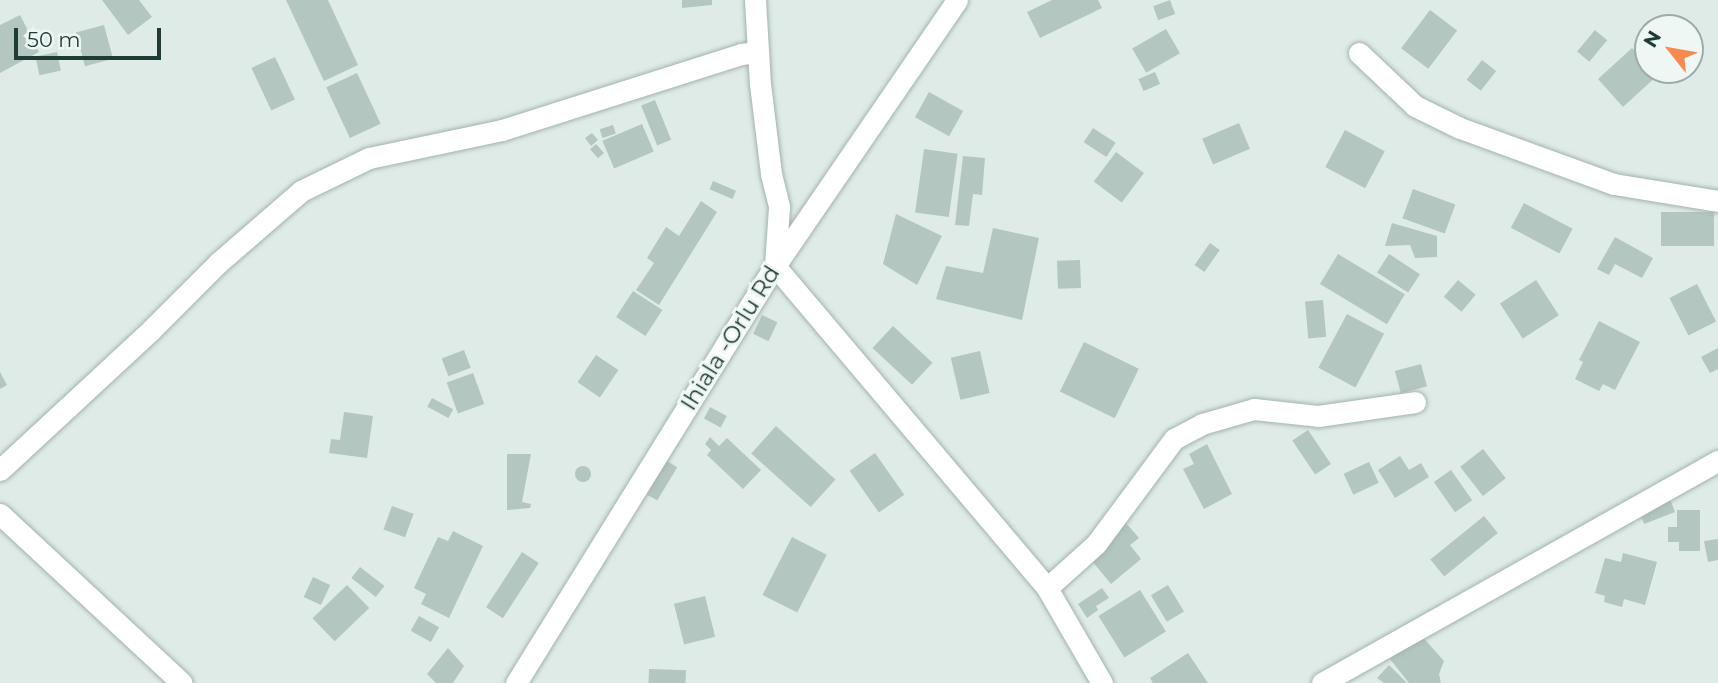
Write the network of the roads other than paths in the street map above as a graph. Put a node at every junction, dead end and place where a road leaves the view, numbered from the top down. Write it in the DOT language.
graph roads {
  1 [pos="755,0"];
  2 [pos="957,0"];
  3 [pos="757,52"];
  4 [pos="1359,53"];
  5 [pos="1718,201"];
  6 [pos="775,266"];
  7 [pos="1415,402"];
  8 [pos="1718,461"];
  9 [pos="0,470"];
  10 [pos="0,514"];
  11 [pos="1047,588"];
  12 [pos="182,683"];
  13 [pos="516,683"];
  14 [pos="1102,683"];
  15 [pos="1322,683"];
  1 -- 3 [label="street"];
  2 -- 6 [label="street, Ihiala -Orlu Rd"];
  3 -- 6 [label="street"];
  3 -- 9 [label="street"];
  4 -- 5 [label="street"];
  6 -- 11 [label="street"];
  6 -- 13 [label="street, Ihiala -Orlu Rd"];
  7 -- 11 [label="street"];
  8 -- 15 [label="street"];
  10 -- 12 [label="street"];
  11 -- 14 [label="street"];
}
